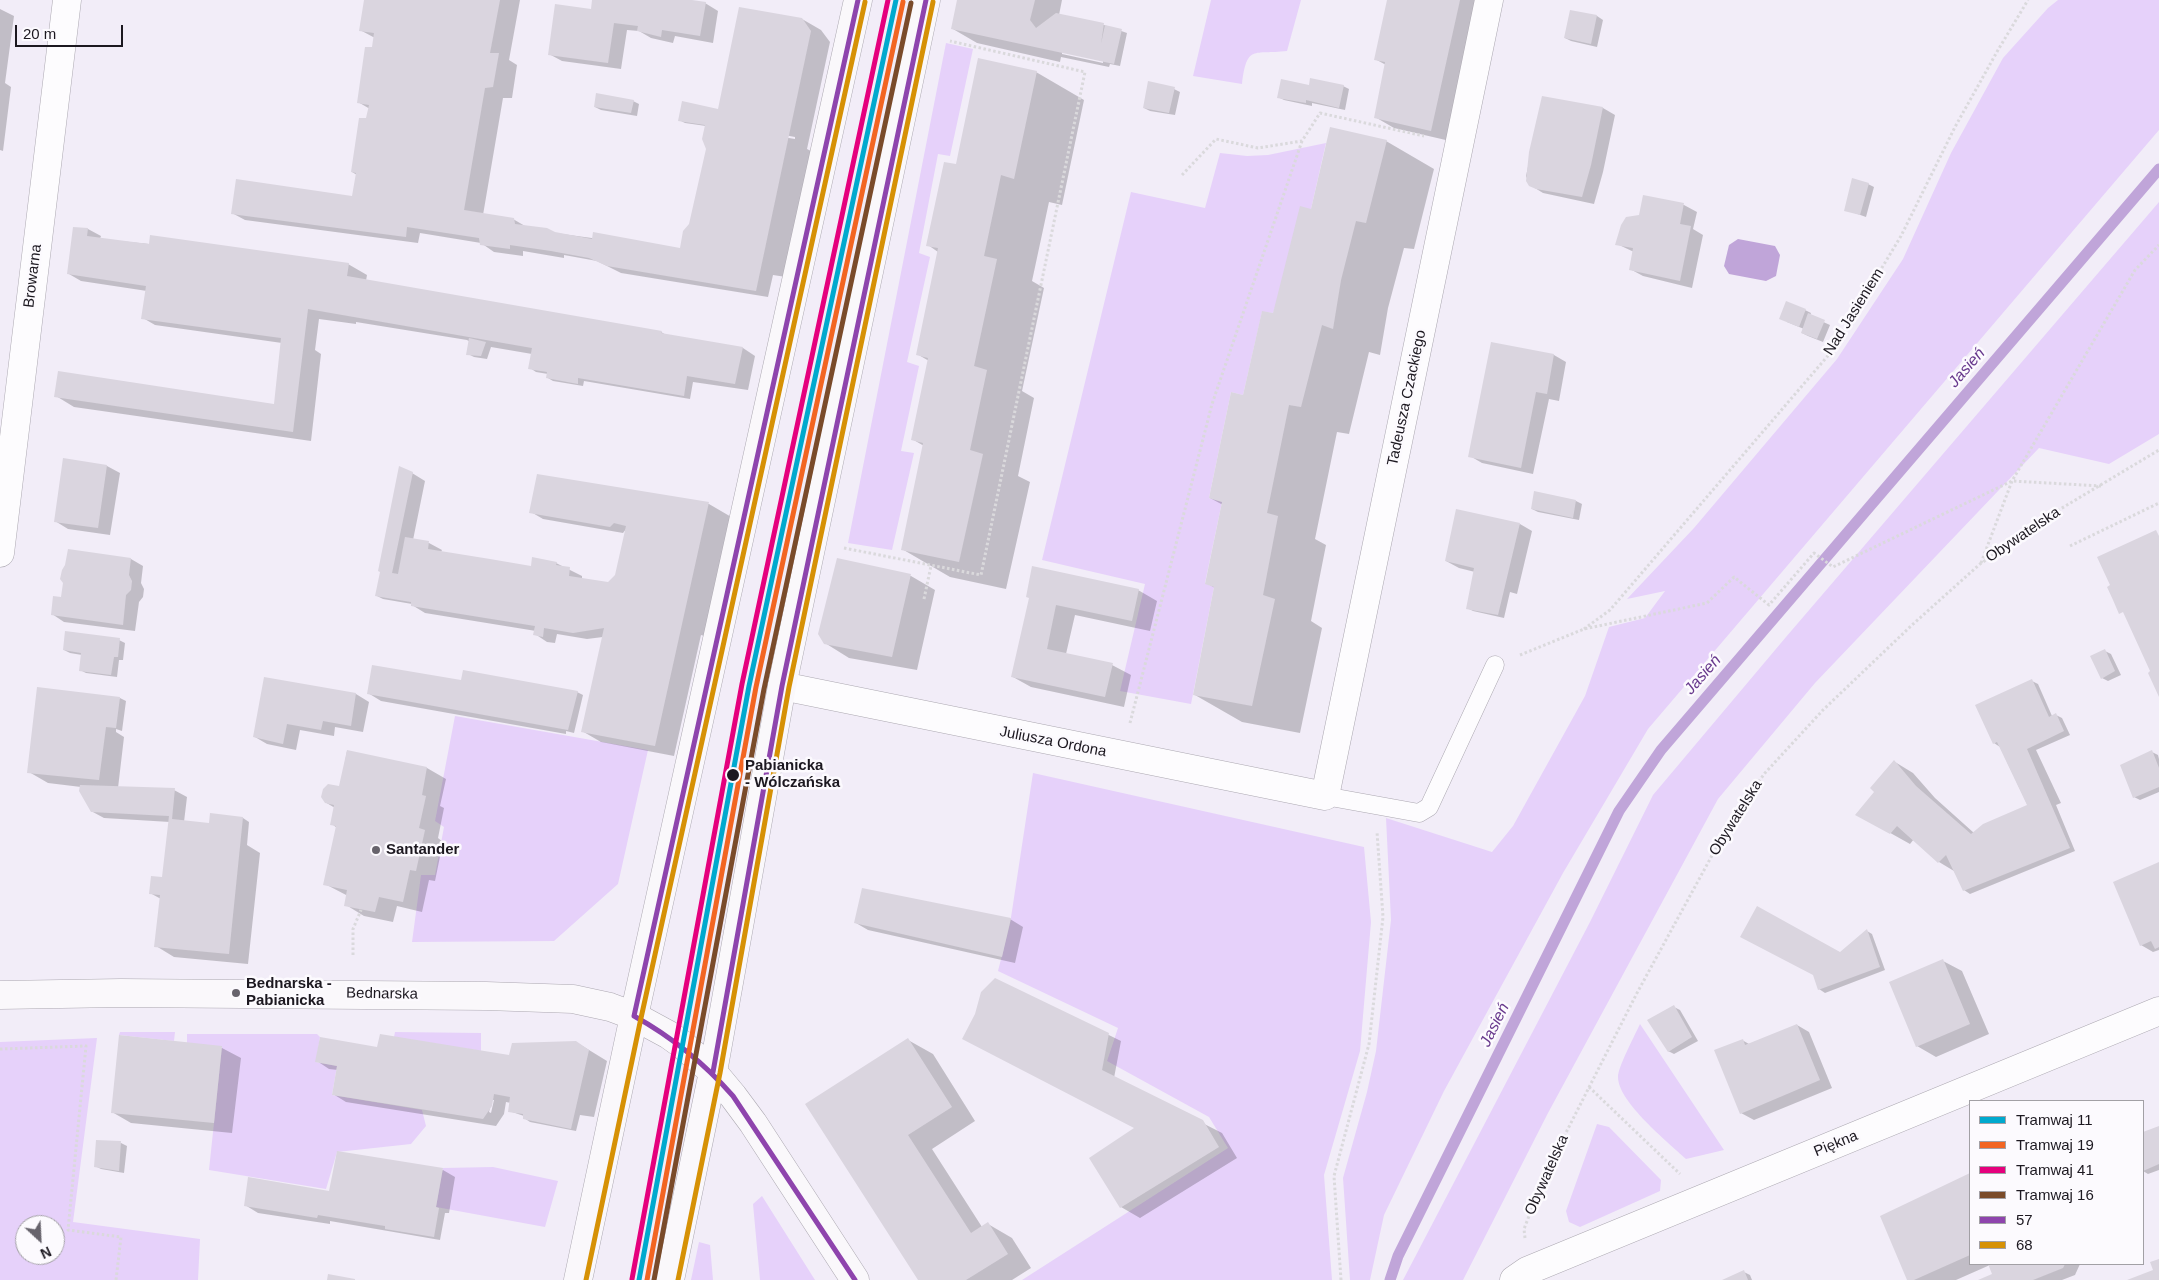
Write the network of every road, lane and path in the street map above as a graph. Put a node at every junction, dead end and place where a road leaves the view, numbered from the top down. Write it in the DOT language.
graph roads {
  1 [pos="67,0"];
  2 [pos="858,0"];
  3 [pos="926,0"];
  4 [pos="1489,0"];
  5 [pos="2028,0"];
  6 [pos="947,40"];
  7 [pos="1424,136"];
  8 [pos="1302,141"];
  9 [pos="1182,175"];
  10 [pos="2159,245"];
  11 [pos="2159,450"];
  12 [pos="2012,481"];
  13 [pos="2102,486"];
  14 [pos="2159,503"];
  15 [pos="2070,546"];
  16 [pos="841,548"];
  17 [pos="0,553"];
  18 [pos="1980,564"];
  19 [pos="931,566"];
  20 [pos="924,599"];
  21 [pos="1584,629"];
  22 [pos="1495,665"];
  23 [pos="782,686"];
  24 [pos="1129,725"];
  25 [pos="1325,796"];
  26 [pos="1371,805"];
  27 [pos="361,910"];
  28 [pos="353,955"];
  29 [pos="0,994"];
  30 [pos="2159,1010"];
  31 [pos="634,1016"];
  32 [pos="0,1049"];
  33 [pos="713,1072"];
  34 [pos="1589,1087"];
  35 [pos="1703,1198"];
  36 [pos="1521,1275"];
  37 [pos="116,1280"];
  38 [pos="578,1280"];
  39 [pos="670,1280"];
  40 [pos="855,1280"];
  41 [pos="1342,1280"];
  1 -- 17 [label="street, Browarna"];
  2 -- 31 [label="street"];
  3 -- 23 [label="street"];
  4 -- 25 [label="street, Tadeusza Czackiego"];
  5 -- 21 [label="path, Nad Jasieniem"];
  6 -- 19 [label="path"];
  7 -- 8 [label="path"];
  8 -- 9 [label="path"];
  8 -- 24 [label="path"];
  10 -- 12 [label="path"];
  11 -- 13 [label="path, Obywatelska"];
  12 -- 13 [label="path"];
  12 -- 18 [label="path"];
  12 -- 21 [label="path"];
  13 -- 18 [label="path, Obywatelska"];
  14 -- 15 [label="path"];
  16 -- 19 [label="path"];
  18 -- 34 [label="path, Obywatelska"];
  19 -- 20 [label="path"];
  21 -- 22 [label="path"];
  22 -- 26 [label="lane"];
  23 -- 25 [label="street, Juliusza Ordona"];
  23 -- 33 [label="street"];
  25 -- 26 [label="lane"];
  26 -- 41 [label="path"];
  27 -- 28 [label="path"];
  29 -- 31 [label="street, Bednarska"];
  30 -- 35 [label="street, Piękna"];
  31 -- 33 [label="street, Bednarska"];
  31 -- 38 [label="street"];
  32 -- 37 [label="path"];
  33 -- 39 [label="street"];
  33 -- 40 [label="street, Bednarska"];
  34 -- 35 [label="path"];
  34 -- 36 [label="path, Obywatelska"];
  35 -- 36 [label="street, Piękna"];
}
